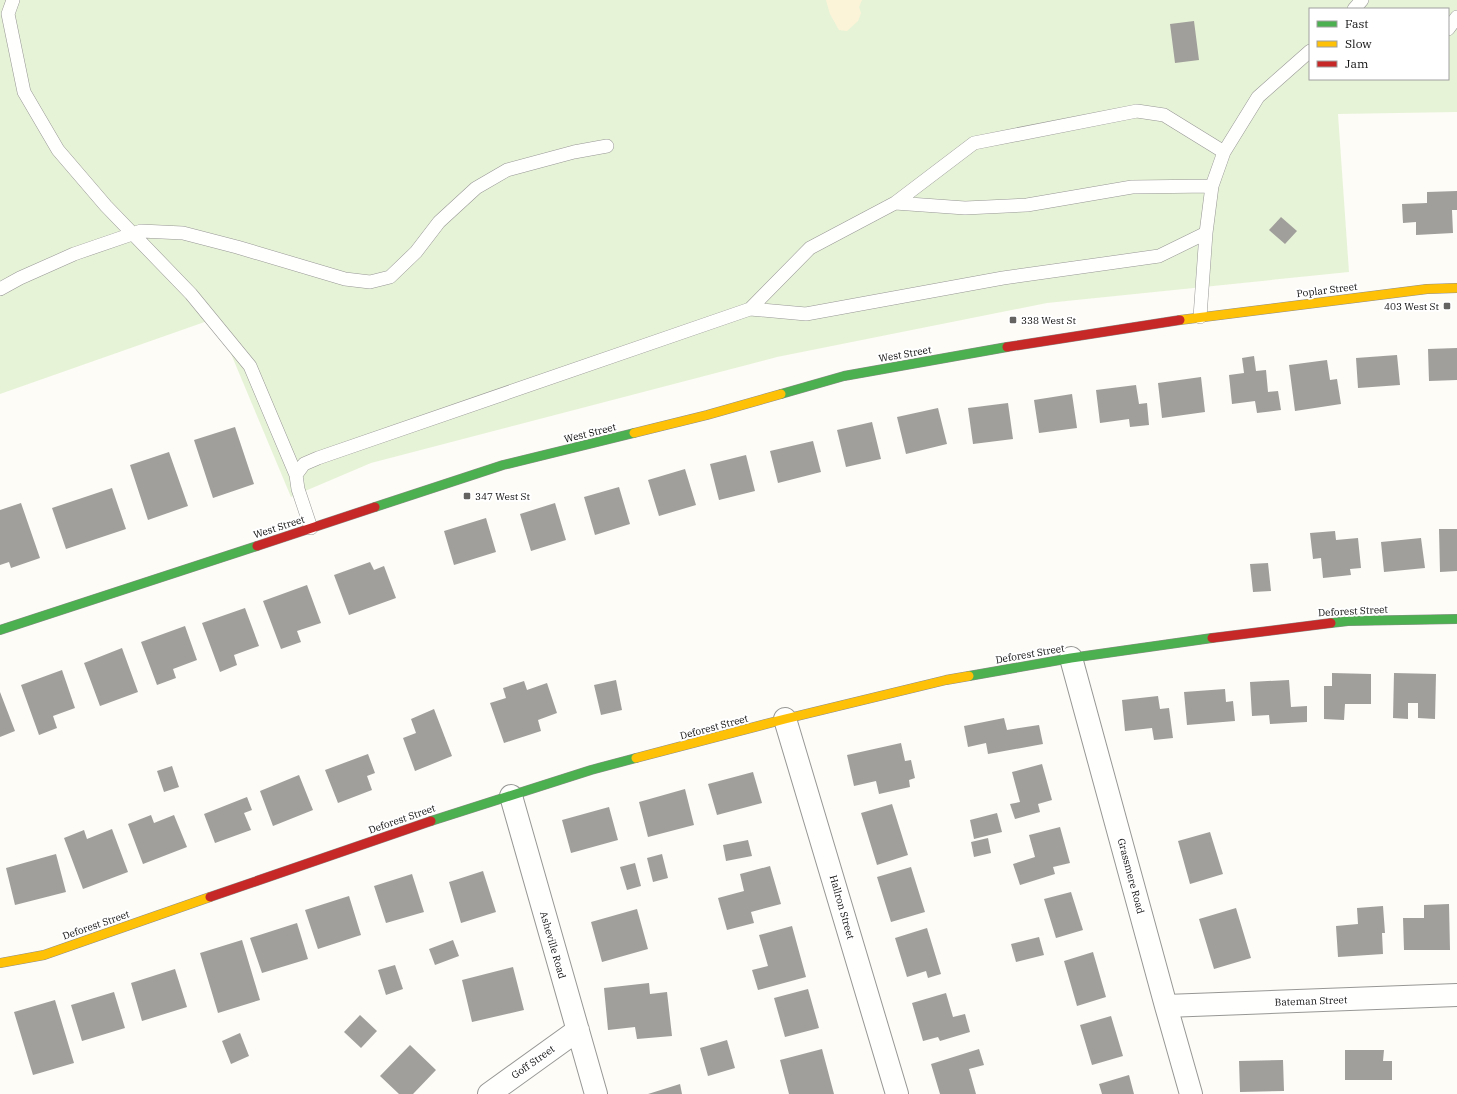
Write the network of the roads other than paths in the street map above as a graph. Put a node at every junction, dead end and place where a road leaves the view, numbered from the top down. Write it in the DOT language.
graph roads {
  1 [pos="13,0"];
  2 [pos="1362,0"];
  3 [pos="1355,8"];
  4 [pos="1309,52"];
  5 [pos="607,146"];
  6 [pos="1224,152"];
  7 [pos="1212,186"];
  8 [pos="895,203"];
  9 [pos="1206,233"];
  10 [pos="134,234"];
  11 [pos="1457,288"];
  12 [pos="0,289"];
  13 [pos="750,310"];
  14 [pos="1200,317"];
  15 [pos="296,475"];
  16 [pos="311,528"];
  17 [pos="1457,619"];
  18 [pos="0,630"];
  19 [pos="1071,658"];
  20 [pos="785,720"];
  21 [pos="511,796"];
  22 [pos="0,963"];
  23 [pos="1457,995"];
  24 [pos="1166,1006"];
  25 [pos="578,1030"];
  26 [pos="489,1094"];
  27 [pos="596,1094"];
  28 [pos="897,1094"];
  29 [pos="1191,1094"];
  1 -- 10 [label="lane"];
  2 -- 3 [label="lane"];
  4 -- 6 [label="lane"];
  5 -- 10 [label="lane"];
  6 -- 7 [label="lane"];
  6 -- 8 [label="lane"];
  7 -- 8 [label="lane"];
  7 -- 9 [label="lane"];
  8 -- 13 [label="lane"];
  9 -- 13 [label="lane"];
  9 -- 14 [label="lane"];
  10 -- 12 [label="lane"];
  10 -- 15 [label="lane"];
  11 -- 14 [label="street, Poplar Street"];
  13 -- 15 [label="lane"];
  14 -- 16 [label="street, West Street"];
  15 -- 16 [label="lane"];
  16 -- 18 [label="street, West Street"];
  17 -- 19 [label="street, Deforest Street"];
  19 -- 20 [label="street, Deforest Street"];
  19 -- 24 [label="street, Grassmere Road"];
  20 -- 21 [label="street, Deforest Street"];
  20 -- 28 [label="street, Hallron Street"];
  21 -- 22 [label="street, Deforest Street"];
  21 -- 25 [label="street, Asheville Road"];
  23 -- 24 [label="street, Bateman Street"];
  24 -- 29 [label="street, Grassmere Road"];
  25 -- 26 [label="street, Goff Street"];
  25 -- 27 [label="street, Asheville Road"];
}
